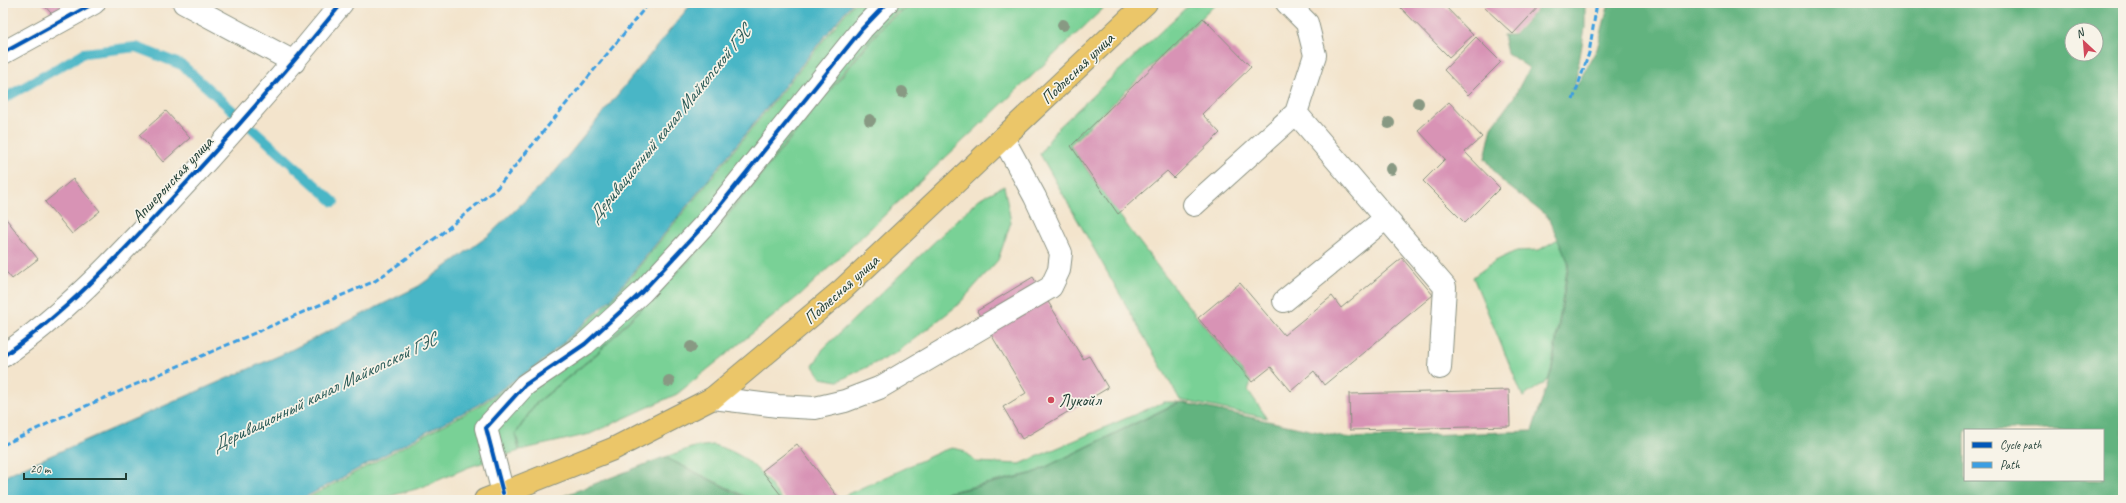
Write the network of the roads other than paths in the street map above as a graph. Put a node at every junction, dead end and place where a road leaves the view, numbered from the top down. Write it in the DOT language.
graph roads {
  1 [pos="94,3"];
  2 [pos="184,3"];
  3 [pos="342,3"];
  4 [pos="887,3"];
  5 [pos="1146,3"];
  6 [pos="1287,3"];
  7 [pos="3,53"];
  8 [pos="294,62"];
  9 [pos="1296,113"];
  10 [pos="1003,138"];
  11 [pos="1194,205"];
  12 [pos="1386,218"];
  13 [pos="1284,301"];
  14 [pos="3,356"];
  15 [pos="1440,368"];
  16 [pos="713,398"];
  17 [pos="494,497"];
  1 -- 7 [label="street"];
  2 -- 8 [label="street"];
  3 -- 8 [label="street, Апшеронская улица"];
  4 -- 17 [label="street"];
  5 -- 10 [label="main road, Подлесная улица"];
  6 -- 9 [label="street"];
  8 -- 14 [label="street, Апшеронская улица"];
  9 -- 11 [label="street"];
  9 -- 12 [label="street"];
  10 -- 16 [label="main road, Подлесная улица"];
  10 -- 16 [label="street"];
  12 -- 13 [label="street"];
  12 -- 15 [label="street"];
  16 -- 17 [label="main road, Подлесная улица"];
}
